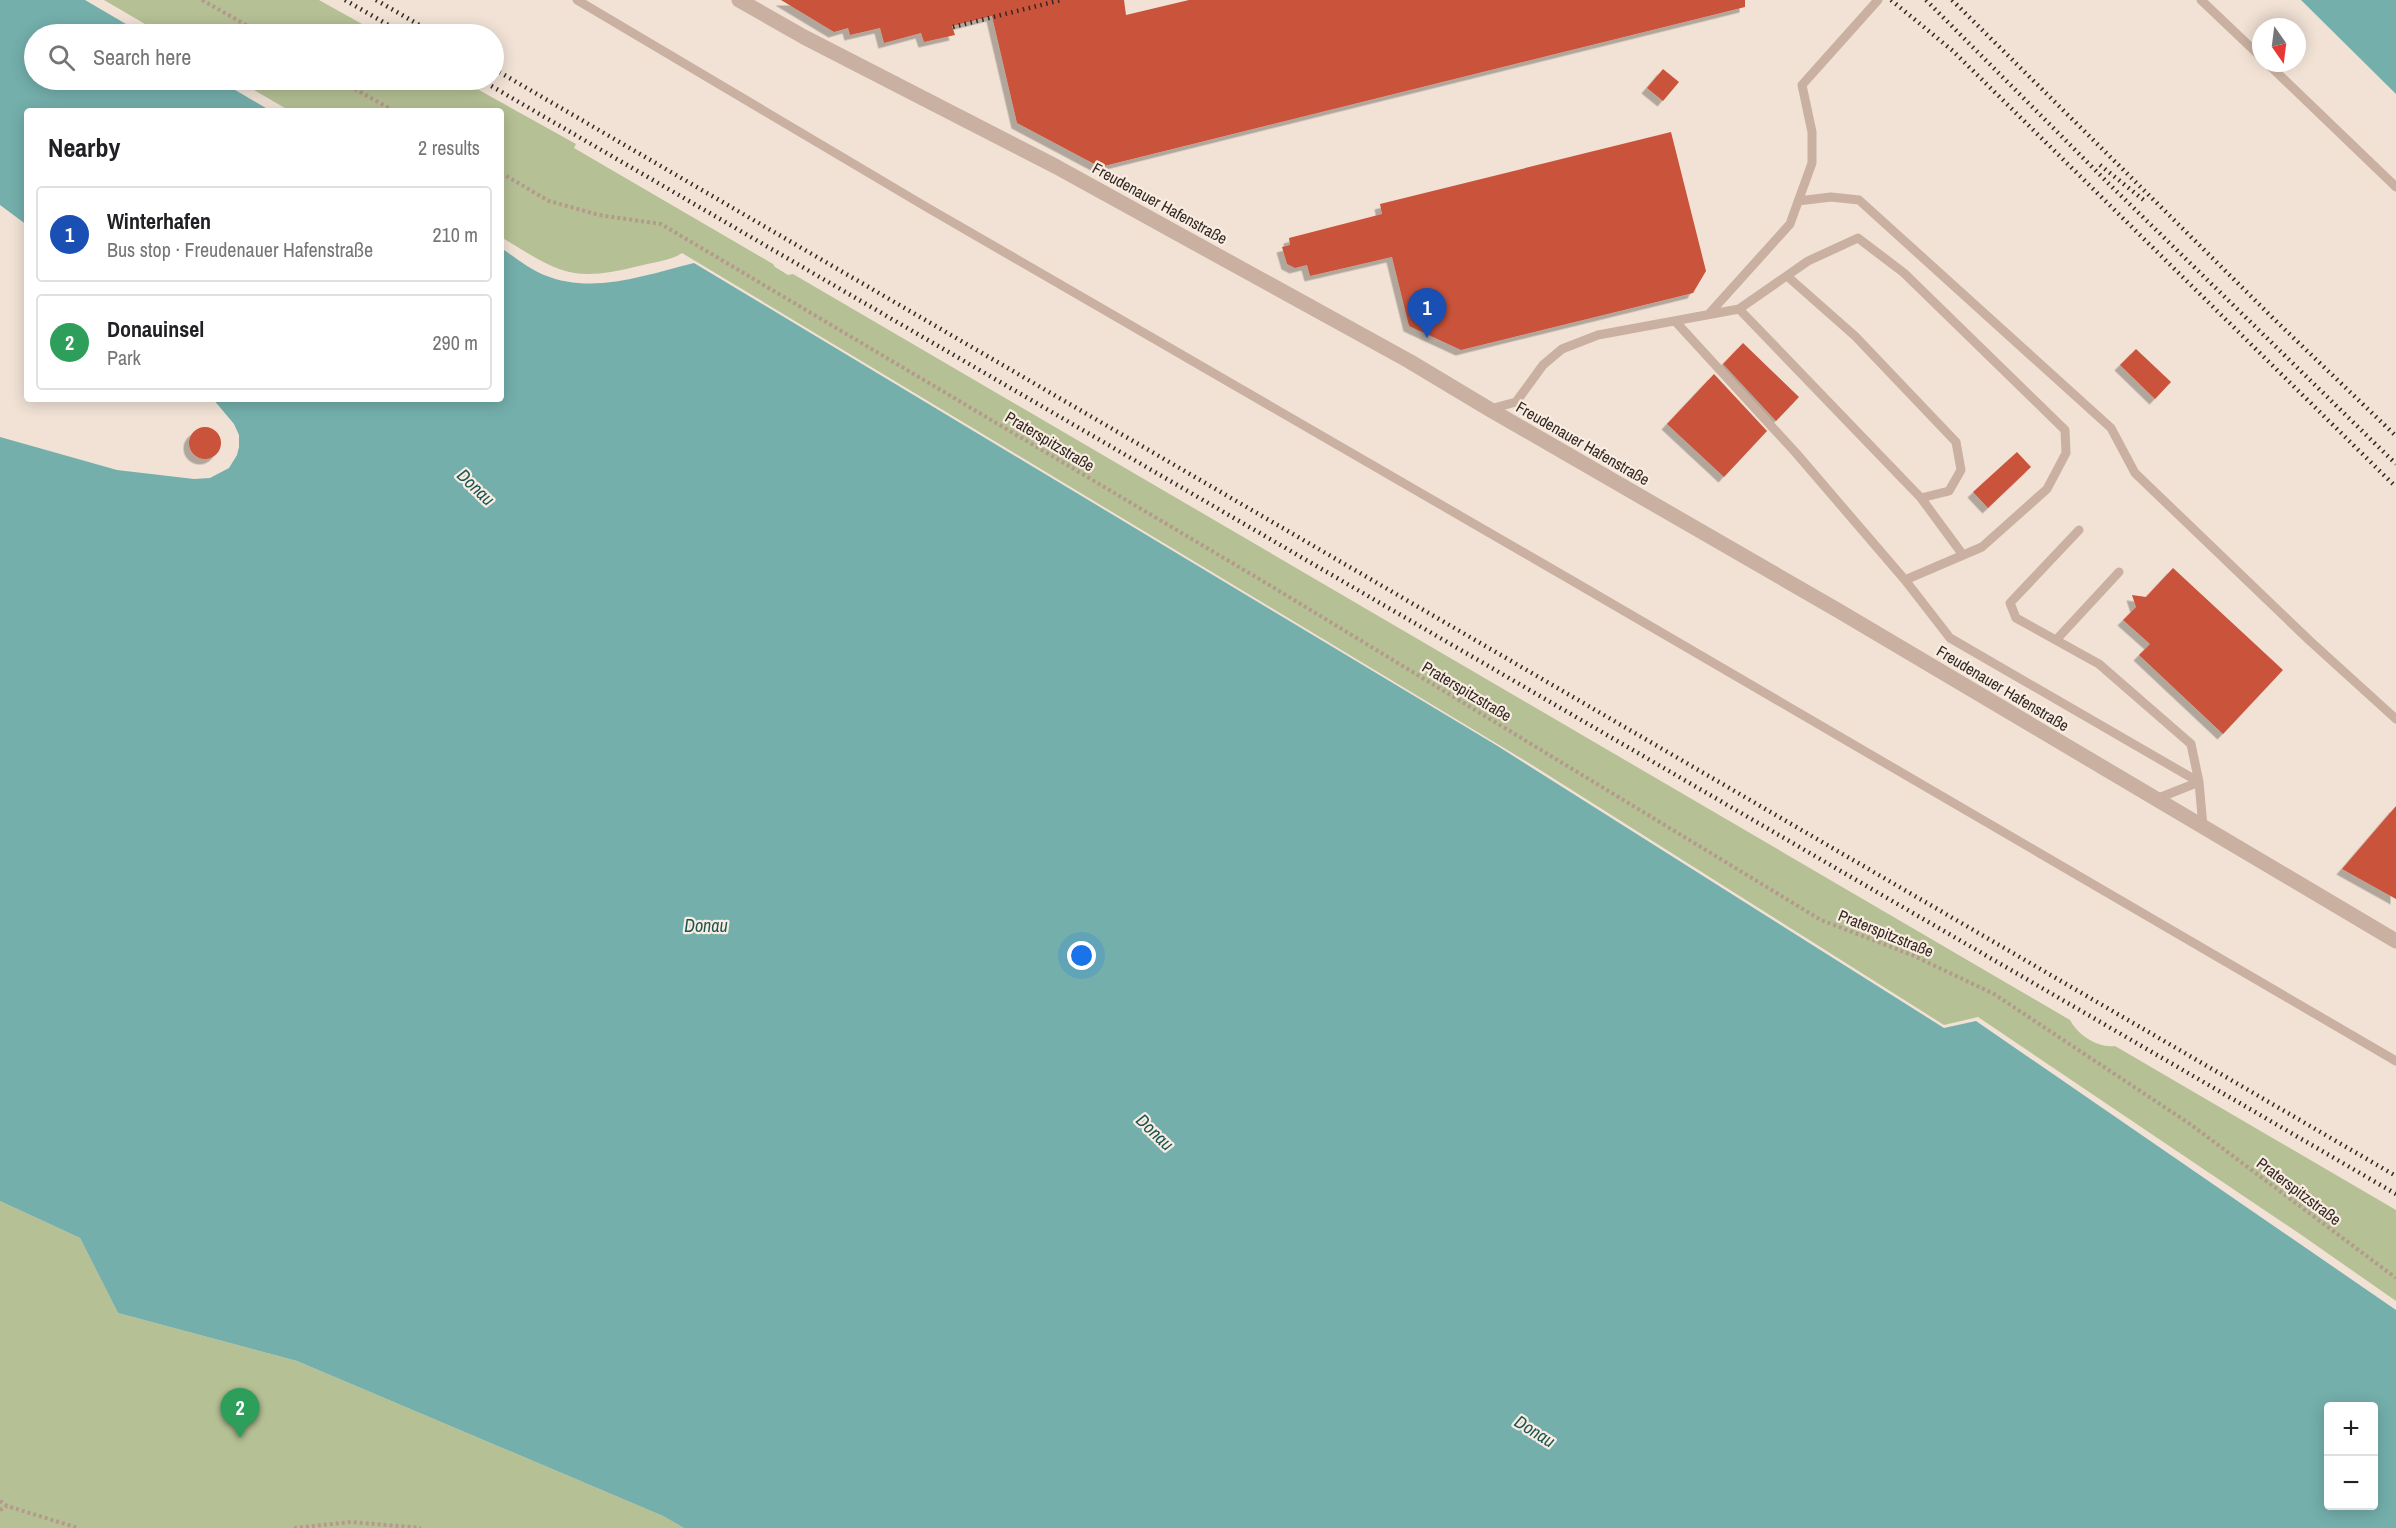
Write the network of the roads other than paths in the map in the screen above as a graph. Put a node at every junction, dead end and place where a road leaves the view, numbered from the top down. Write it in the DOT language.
graph roads {
  1 [pos="577,0"];
  2 [pos="740,0"];
  3 [pos="1878,0"];
  4 [pos="2201,0"];
  5 [pos="2252,48"];
  6 [pos="2276,72"];
  7 [pos="2396,187"];
  8 [pos="1798,201"];
  9 [pos="1787,276"];
  10 [pos="1739,309"];
  11 [pos="1708,315"];
  12 [pos="1675,321"];
  13 [pos="1489,409"];
  14 [pos="1921,498"];
  15 [pos="2079,530"];
  16 [pos="1964,555"];
  17 [pos="2119,572"];
  18 [pos="1905,580"];
  19 [pos="2056,640"];
  20 [pos="2396,719"];
  21 [pos="2199,782"];
  22 [pos="2156,799"];
  23 [pos="2203,826"];
  24 [pos="2396,941"];
  25 [pos="2396,1061"];
  1 -- 25 [label="lane"];
  2 -- 13 [label="street, Freudenauer Hafenstraße"];
  3 -- 8 [label="lane"];
  4 -- 5 [label="lane"];
  6 -- 7 [label="lane"];
  8 -- 11 [label="lane"];
  8 -- 20 [label="lane"];
  9 -- 10 [label="lane"];
  9 -- 14 [label="lane"];
  9 -- 16 [label="lane"];
  10 -- 11 [label="lane"];
  10 -- 14 [label="lane"];
  11 -- 12 [label="lane"];
  12 -- 13 [label="lane"];
  12 -- 18 [label="lane"];
  13 -- 22 [label="street, Freudenauer Hafenstraße"];
  14 -- 16 [label="lane"];
  15 -- 19 [label="lane"];
  16 -- 18 [label="lane"];
  17 -- 19 [label="lane"];
  18 -- 21 [label="lane"];
  19 -- 21 [label="lane"];
  21 -- 22 [label="lane"];
  21 -- 23 [label="lane"];
  22 -- 23 [label="street, Freudenauer Hafenstraße"];
  23 -- 24 [label="street, Freudenauer Hafenstraße"];
}
